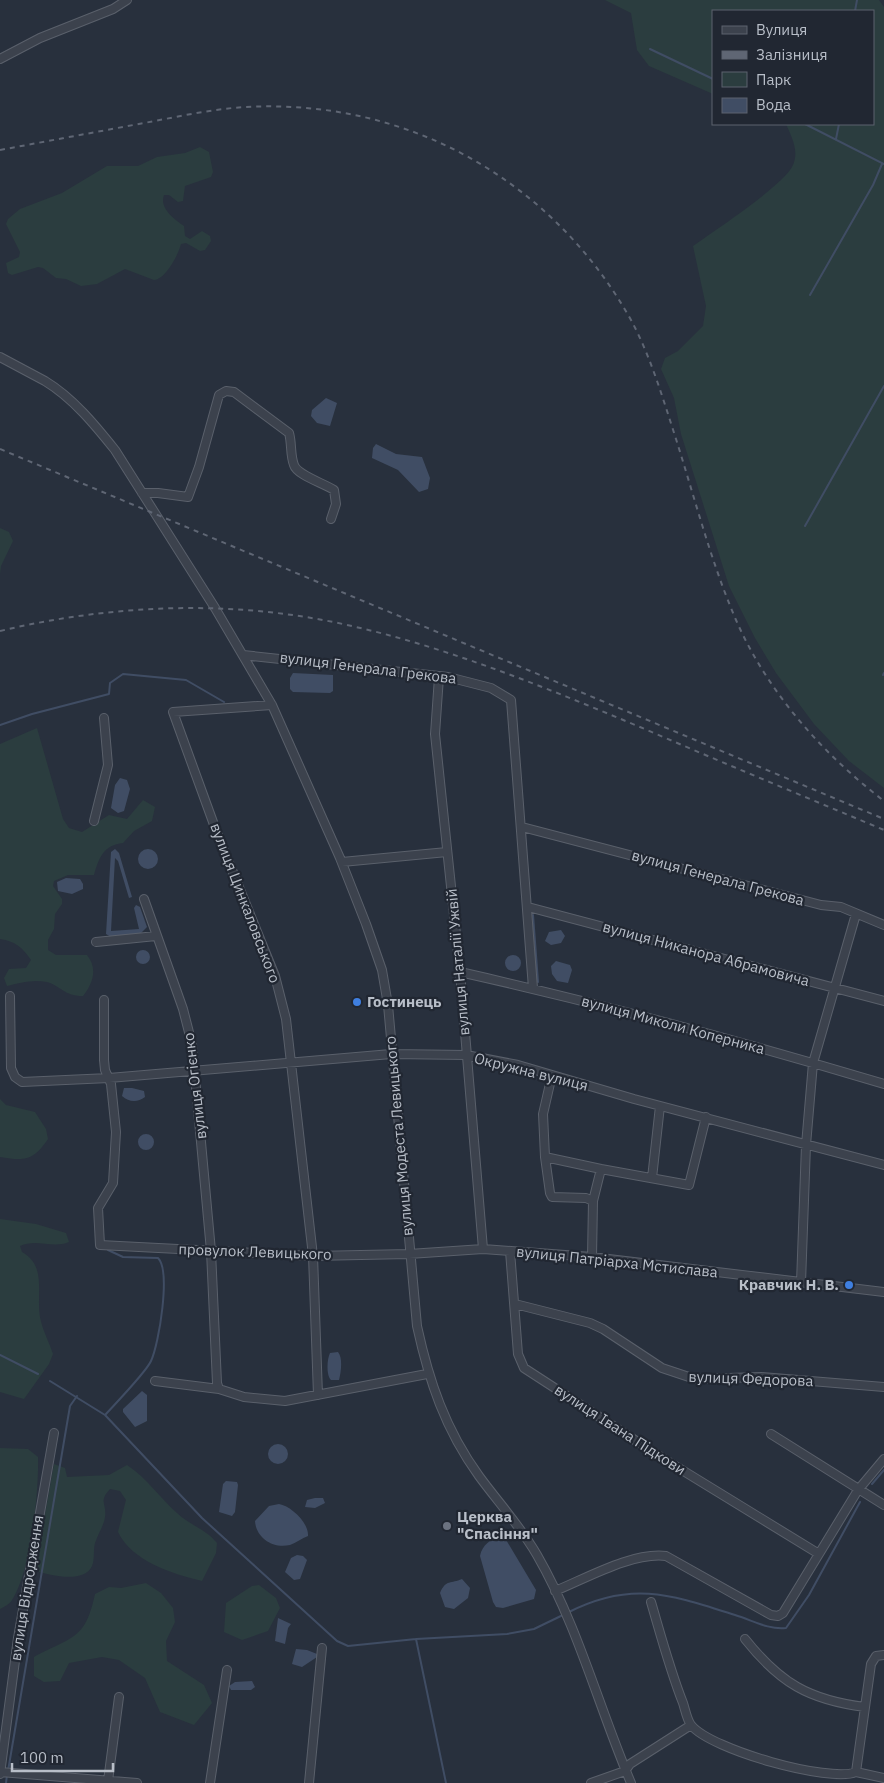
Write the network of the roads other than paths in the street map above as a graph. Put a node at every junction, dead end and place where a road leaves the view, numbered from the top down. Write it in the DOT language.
graph roads {
  1 [pos="127,0"];
  2 [pos="0,59"];
  3 [pos="0,357"];
  4 [pos="142,494"];
  5 [pos="331,519"];
  6 [pos="243,655"];
  7 [pos="439,676"];
  8 [pos="272,705"];
  9 [pos="104,718"];
  10 [pos="94,821"];
  11 [pos="522,827"];
  12 [pos="447,852"];
  13 [pos="342,862"];
  14 [pos="144,898"];
  15 [pos="528,907"];
  16 [pos="856,914"];
  17 [pos="884,925"];
  18 [pos="156,936"];
  19 [pos="96,942"];
  20 [pos="460,972"];
  21 [pos="533,988"];
  22 [pos="834,989"];
  23 [pos="10,996"];
  24 [pos="104,1000"];
  25 [pos="884,1001"];
  26 [pos="391,1054"];
  27 [pos="466,1055"];
  28 [pos="293,1063"];
  29 [pos="813,1063"];
  30 [pos="195,1071"];
  31 [pos="552,1075"];
  32 [pos="110,1078"];
  33 [pos="884,1084"];
  34 [pos="660,1106"];
  35 [pos="706,1117"];
  36 [pos="806,1145"];
  37 [pos="545,1157"];
  38 [pos="884,1165"];
  39 [pos="601,1169"];
  40 [pos="652,1178"];
  41 [pos="593,1201"];
  42 [pos="483,1248"];
  43 [pos="211,1251"];
  44 [pos="510,1251"];
  45 [pos="410,1254"];
  46 [pos="313,1256"];
  47 [pos="592,1258"];
  48 [pos="801,1283"];
  49 [pos="884,1292"];
  50 [pos="515,1304"];
  51 [pos="427,1374"];
  52 [pos="155,1381"];
  53 [pos="884,1387"];
  54 [pos="219,1390"];
  55 [pos="318,1395"];
  56 [pos="54,1433"];
  57 [pos="771,1434"];
  58 [pos="884,1459"];
  59 [pos="858,1490"];
  60 [pos="884,1505"];
  61 [pos="819,1554"];
  62 [pos="555,1591"];
  63 [pos="651,1602"];
  64 [pos="745,1639"];
  65 [pos="322,1648"];
  66 [pos="884,1656"];
  67 [pos="227,1670"];
  68 [pos="119,1697"];
  69 [pos="865,1706"];
  70 [pos="691,1725"];
  71 [pos="626,1771"];
  72 [pos="856,1772"];
  73 [pos="3,1773"];
  74 [pos="884,1778"];
  75 [pos="108,1781"];
  76 [pos="137,1783"];
  77 [pos="210,1783"];
  78 [pos="309,1783"];
  79 [pos="591,1783"];
  80 [pos="631,1783"];
  1 -- 2 [label="street"];
  3 -- 4 [label="street"];
  4 -- 5 [label="street"];
  4 -- 6 [label="street, вулиця Модеста Левицького"];
  6 -- 7 [label="street, вулиця Генерала Грекова"];
  6 -- 8 [label="street, вулиця Модеста Левицького"];
  7 -- 11 [label="street, вулиця Генерала Грекова"];
  7 -- 12 [label="street, вулиця Наталії Ужвій"];
  8 -- 13 [label="street, вулиця Модеста Левицького"];
  8 -- 28 [label="street, вулиця Цинкаловського"];
  9 -- 10 [label="street"];
  11 -- 15 [label="street, вулиця Генерала Грекова"];
  11 -- 16 [label="street, вулиця Генерала Грекова"];
  12 -- 13 [label="street"];
  12 -- 20 [label="street, вулиця Наталії Ужвій"];
  13 -- 26 [label="street, вулиця Модеста Левицького"];
  14 -- 18 [label="street, вулиця Огієнко"];
  15 -- 21 [label="street, вулиця Генерала Грекова"];
  15 -- 22 [label="street, вулиця Никанора Абрамовича"];
  16 -- 17 [label="street, вулиця Генерала Грекова"];
  16 -- 22 [label="street"];
  18 -- 19 [label="street"];
  18 -- 30 [label="street, вулиця Огієнко"];
  20 -- 21 [label="street, вулиця Миколи Коперника"];
  20 -- 27 [label="street, вулиця Наталії Ужвій"];
  21 -- 29 [label="street, вулиця Миколи Коперника"];
  22 -- 25 [label="street, вулиця Никанора Абрамовича"];
  22 -- 29 [label="street"];
  23 -- 32 [label="street, Окружна вулиця"];
  24 -- 32 [label="street"];
  26 -- 27 [label="street, Окружна вулиця"];
  26 -- 28 [label="street, Окружна вулиця"];
  26 -- 45 [label="street, вулиця Модеста Левицького"];
  27 -- 31 [label="street, Окружна вулиця"];
  27 -- 42 [label="street, вулиця Наталії Ужвій"];
  28 -- 30 [label="street, Окружна вулиця"];
  28 -- 46 [label="street, вулиця Цинкаловського"];
  29 -- 33 [label="street, вулиця Миколи Коперника"];
  29 -- 36 [label="street"];
  30 -- 32 [label="street, Окружна вулиця"];
  30 -- 43 [label="street, вулиця Огієнко"];
  31 -- 34 [label="street, Окружна вулиця"];
  31 -- 37 [label="street"];
  32 -- 43 [label="street, провулок Левицького"];
  34 -- 35 [label="street, Окружна вулиця"];
  34 -- 40 [label="street"];
  35 -- 36 [label="street, Окружна вулиця"];
  35 -- 40 [label="street"];
  36 -- 38 [label="street, Окружна вулиця"];
  36 -- 48 [label="street"];
  37 -- 39 [label="street"];
  37 -- 41 [label="street"];
  39 -- 40 [label="street"];
  39 -- 41 [label="street"];
  41 -- 47 [label="street"];
  42 -- 44 [label="street, вулиця Патріарха Мстислава"];
  42 -- 45 [label="street, вулиця Патріарха Мстислава"];
  43 -- 46 [label="street, провулок Левицького"];
  43 -- 54 [label="street, вулиця Огієнко"];
  44 -- 47 [label="street, вулиця Патріарха Мстислава"];
  44 -- 50 [label="street, вулиця Івана Підкови"];
  45 -- 46 [label="street, провулок Левицького"];
  45 -- 51 [label="street, вулиця Модеста Левицького"];
  46 -- 55 [label="street, вулиця Цинкаловського"];
  47 -- 48 [label="street, вулиця Патріарха Мстислава"];
  48 -- 49 [label="street, вулиця Патріарха Мстислава"];
  50 -- 53 [label="street, вулиця Федорова"];
  50 -- 61 [label="street, вулиця Івана Підкови"];
  51 -- 55 [label="street"];
  51 -- 62 [label="street, вулиця Модеста Левицького"];
  52 -- 54 [label="street"];
  54 -- 55 [label="street"];
  56 -- 73 [label="street, вулиця Відродження"];
  57 -- 59 [label="street"];
  58 -- 59 [label="street"];
  59 -- 60 [label="street"];
  59 -- 61 [label="street"];
  61 -- 62 [label="street"];
  62 -- 71 [label="street, вулиця Модеста Левицького"];
  63 -- 70 [label="street"];
  64 -- 69 [label="street"];
  65 -- 78 [label="street"];
  66 -- 69 [label="street"];
  67 -- 77 [label="street"];
  68 -- 75 [label="street"];
  69 -- 72 [label="street"];
  70 -- 71 [label="street"];
  70 -- 72 [label="street"];
  71 -- 79 [label="street"];
  71 -- 80 [label="street"];
  72 -- 74 [label="street"];
  73 -- 75 [label="street"];
  75 -- 76 [label="street"];
}
